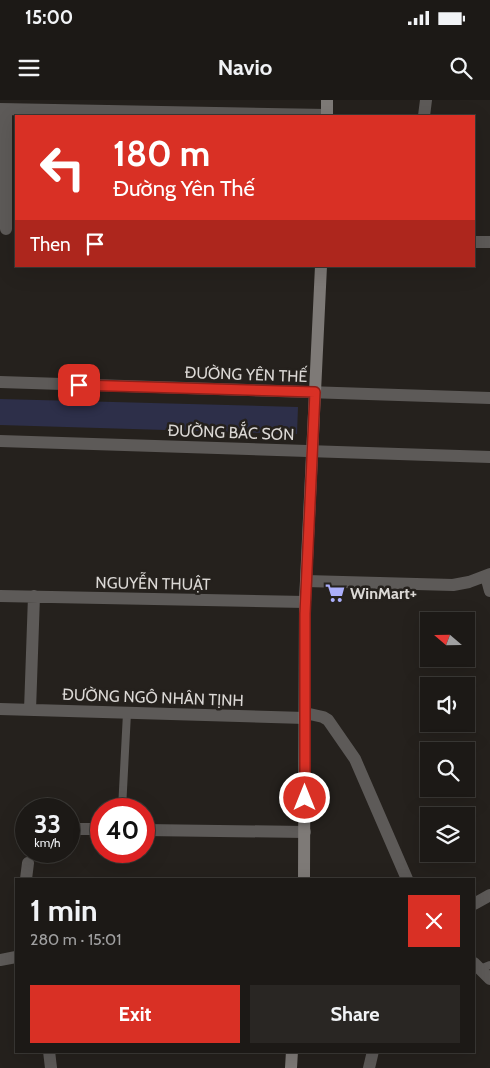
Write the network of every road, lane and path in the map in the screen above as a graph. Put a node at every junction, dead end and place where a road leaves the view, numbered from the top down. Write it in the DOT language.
graph roads {
  1 [pos="327,100"];
  2 [pos="426,100"];
  3 [pos="3,110"];
  4 [pos="273,115"];
  5 [pos="327,115"];
  6 [pos="424,115"];
  7 [pos="7,229"];
  8 [pos="475,242"];
  9 [pos="490,242"];
  10 [pos="322,267"];
  11 [pos="0,382"];
  12 [pos="490,398"];
  13 [pos="315,399"];
  14 [pos="0,441"];
  15 [pos="313,451"];
  16 [pos="490,457"];
  17 [pos="488,575"];
  18 [pos="306,581"];
  19 [pos="490,591"];
  20 [pos="0,596"];
  21 [pos="34,596"];
  22 [pos="306,602"];
  23 [pos="0,709"];
  24 [pos="30,710"];
  25 [pos="127,713"];
  26 [pos="305,715"];
  27 [pos="123,798"];
  28 [pos="155,830"];
  29 [pos="305,832"];
  30 [pos="28,863"];
  31 [pos="26,878"];
  32 [pos="304,878"];
  33 [pos="407,878"];
  34 [pos="490,895"];
  35 [pos="475,903"];
  36 [pos="15,957"];
  37 [pos="0,960"];
  38 [pos="481,966"];
  39 [pos="490,979"];
  40 [pos="49,1053"];
  41 [pos="292,1053"];
  42 [pos="373,1053"];
  43 [pos="51,1068"];
  44 [pos="291,1068"];
  45 [pos="369,1068"];
  1 -- 5 [label="street"];
  2 -- 6 [label="street"];
  3 -- 4 [label="street"];
  3 -- 7 [label="street"];
  8 -- 9 [label="street"];
  10 -- 13 [label="street"];
  11 -- 13 [label="street, ĐƯỜNG YÊN THẾ"];
  12 -- 13 [label="street, ĐƯỜNG YÊN THẾ"];
  13 -- 15 [label="street"];
  14 -- 15 [label="street, ĐƯỜNG BẮC SƠN"];
  15 -- 16 [label="street, ĐƯỜNG BẮC SƠN"];
  15 -- 18 [label="street"];
  17 -- 18 [label="street"];
  17 -- 19 [label="street"];
  18 -- 22 [label="street"];
  20 -- 21 [label="street, NGUYỄN THUẬT"];
  21 -- 22 [label="street, NGUYỄN THUẬT"];
  21 -- 24 [label="street"];
  22 -- 26 [label="street"];
  23 -- 24 [label="street, ĐƯỜNG NGÔ NHÂN TỊNH"];
  24 -- 25 [label="street, ĐƯỜNG NGÔ NHÂN TỊNH"];
  25 -- 26 [label="street, ĐƯỜNG NGÔ NHÂN TỊNH"];
  25 -- 27 [label="lane"];
  26 -- 29 [label="street"];
  26 -- 33 [label="street, ĐƯỜNG NGÔ NHÂN TỊNH"];
  28 -- 29 [label="street"];
  29 -- 32 [label="street"];
  30 -- 31 [label="street"];
  34 -- 35 [label="street"];
  36 -- 37 [label="street"];
  38 -- 39 [label="street"];
  40 -- 43 [label="street"];
  41 -- 44 [label="street"];
  42 -- 45 [label="street"];
}
